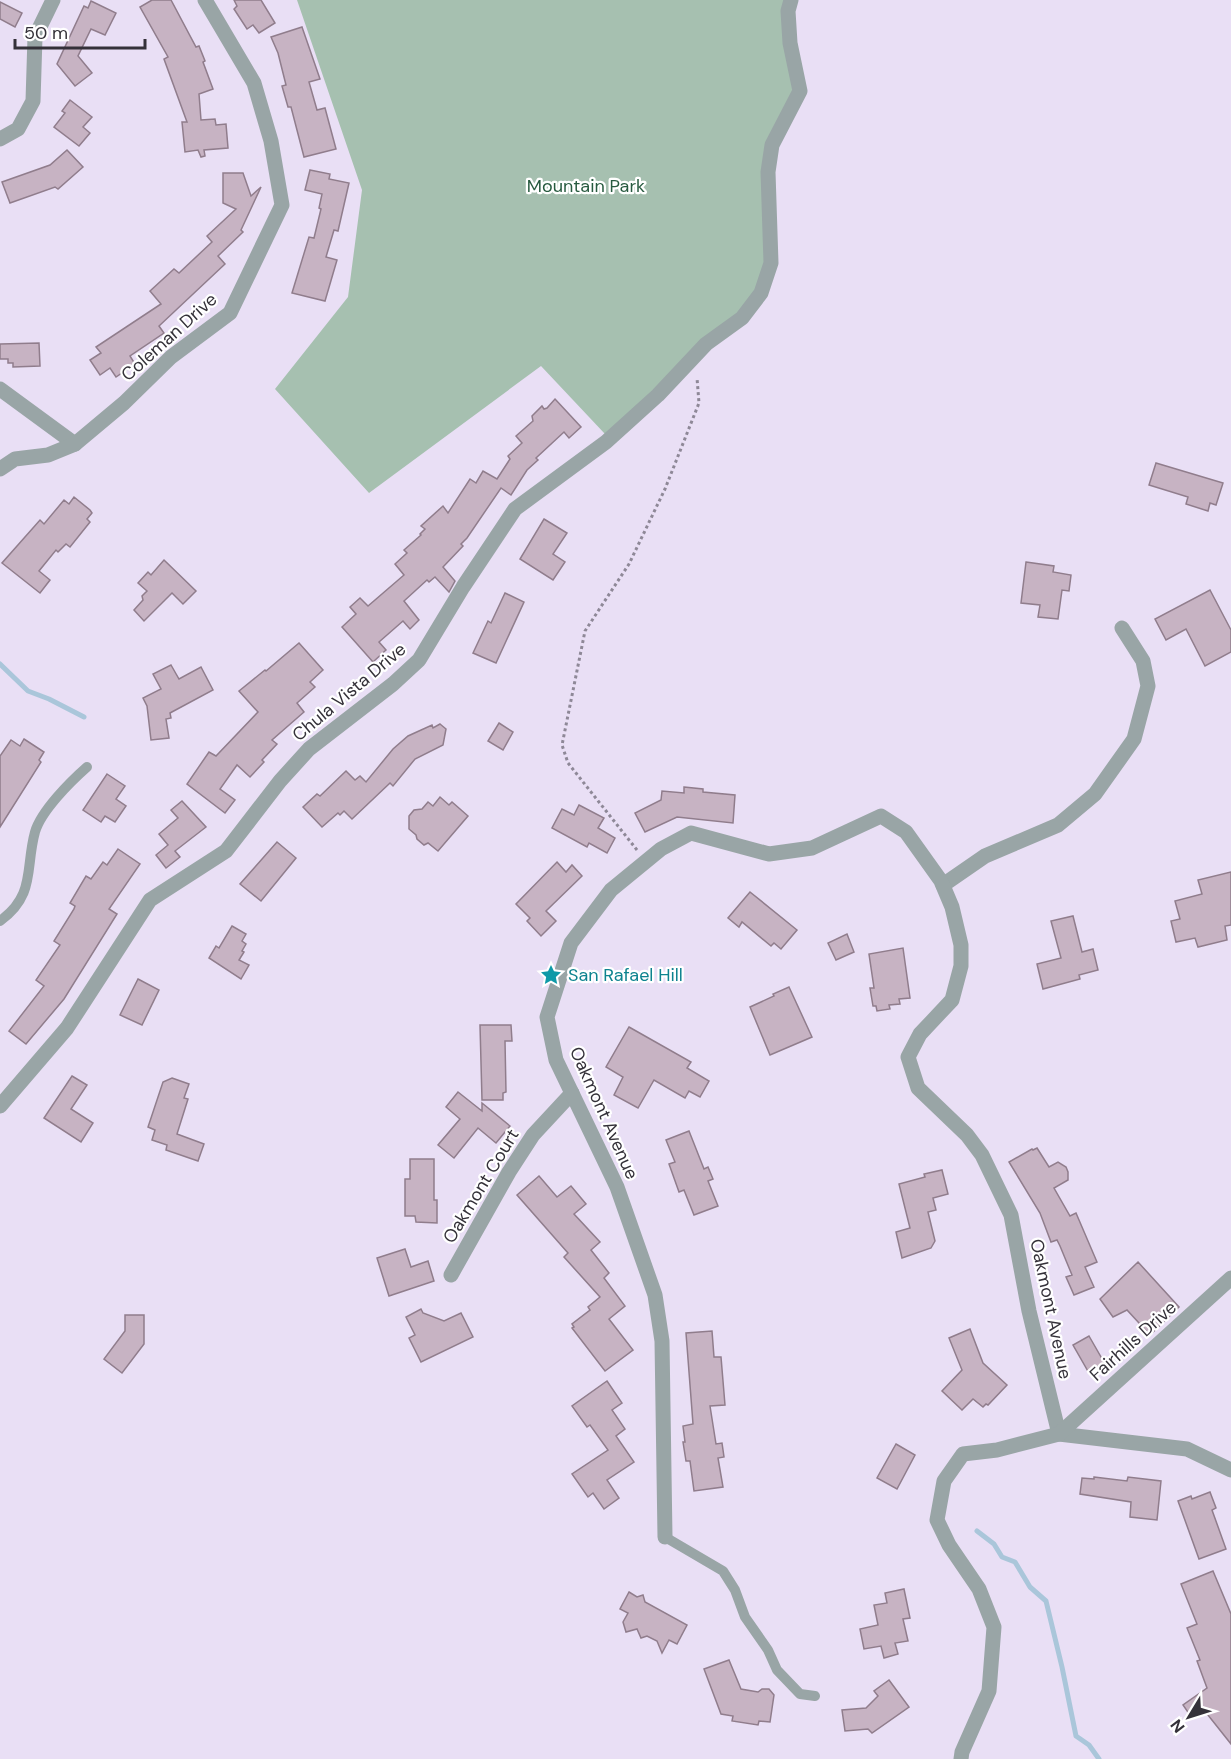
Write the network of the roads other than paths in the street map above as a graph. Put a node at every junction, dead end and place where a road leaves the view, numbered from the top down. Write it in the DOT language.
graph roads {
  1 [pos="53,0"];
  2 [pos="205,0"];
  3 [pos="791,0"];
  4 [pos="0,140"];
  5 [pos="0,389"];
  6 [pos="75,444"];
  7 [pos="0,469"];
  8 [pos="1122,628"];
  9 [pos="87,767"];
  10 [pos="943,885"];
  11 [pos="0,921"];
  12 [pos="572,1093"];
  13 [pos="0,1106"];
  14 [pos="451,1275"];
  15 [pos="1231,1278"];
  16 [pos="1059,1434"];
  17 [pos="1231,1470"];
  18 [pos="665,1537"];
  19 [pos="815,1696"];
  20 [pos="961,1759"];
  1 -- 4 [label="street"];
  2 -- 6 [label="street, Coleman Drive"];
  3 -- 13 [label="street, Chula Vista Drive"];
  5 -- 6 [label="street"];
  6 -- 7 [label="street, Coleman Drive"];
  8 -- 10 [label="street"];
  9 -- 11 [label="lane"];
  10 -- 12 [label="street, Oakmont Avenue"];
  10 -- 16 [label="street, Oakmont Avenue"];
  12 -- 14 [label="street, Oakmont Court"];
  12 -- 18 [label="street, Oakmont Avenue"];
  15 -- 16 [label="street, Fairhills Drive"];
  16 -- 17 [label="street"];
  16 -- 20 [label="street, Fairhills Drive"];
  18 -- 19 [label="lane"];
}
